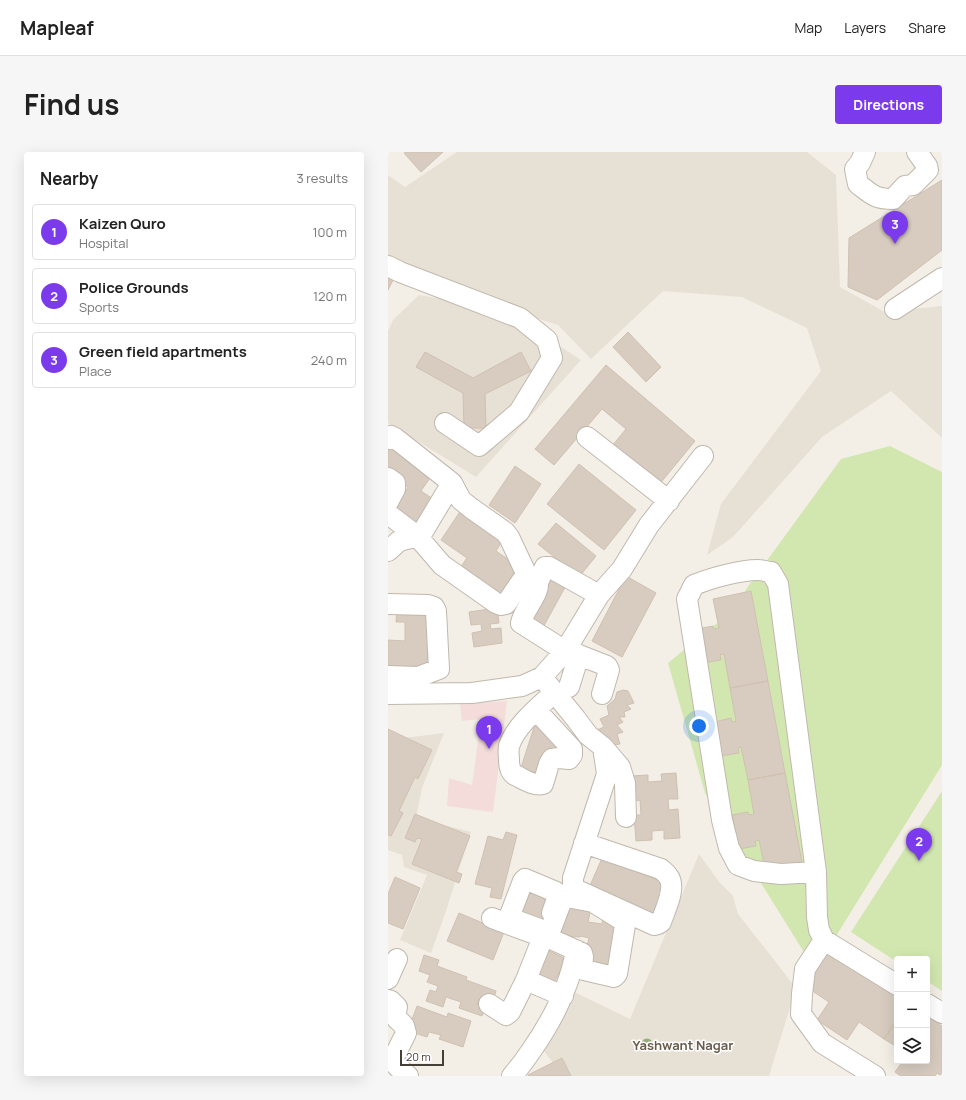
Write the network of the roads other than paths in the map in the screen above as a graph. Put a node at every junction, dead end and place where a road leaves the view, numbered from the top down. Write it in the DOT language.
graph roads {
  1 [pos="865,152"];
  2 [pos="919,153"];
  3 [pos="388,266"];
  4 [pos="942,278"];
  5 [pos="895,309"];
  6 [pos="445,423"];
  7 [pos="587,437"];
  8 [pos="388,439"];
  9 [pos="703,456"];
  10 [pos="388,478"];
  11 [pos="452,483"];
  12 [pos="669,501"];
  13 [pos="388,502"];
  14 [pos="388,514"];
  15 [pos="417,536"];
  16 [pos="388,552"];
  17 [pos="599,595"];
  18 [pos="388,604"];
  19 [pos="570,652"];
  20 [pos="439,669"];
  21 [pos="388,676"];
  22 [pos="542,677"];
  23 [pos="562,689"];
  24 [pos="440,693"];
  25 [pos="388,694"];
  26 [pos="602,694"];
  27 [pos="536,710"];
  28 [pos="603,747"];
  29 [pos="626,817"];
  30 [pos="584,843"];
  31 [pos="816,872"];
  32 [pos="492,918"];
  33 [pos="824,940"];
  34 [pos="397,959"];
  35 [pos="388,979"];
  36 [pos="526,980"];
  37 [pos="571,981"];
  38 [pos="894,983"];
  39 [pos="388,1000"];
  40 [pos="489,1004"];
  41 [pos="930,1006"];
  42 [pos="942,1013"];
  43 [pos="390,1059"];
  44 [pos="408,1076"];
  45 [pos="512,1076"];
  46 [pos="875,1076"];
  1 -- 2 [label="street"];
  3 -- 6 [label="street"];
  4 -- 5 [label="street"];
  7 -- 12 [label="street"];
  8 -- 11 [label="street"];
  9 -- 12 [label="street"];
  10 -- 13 [label="street"];
  11 -- 15 [label="street"];
  11 -- 15 [label="street"];
  12 -- 17 [label="street"];
  14 -- 15 [label="street"];
  15 -- 16 [label="street"];
  17 -- 19 [label="street"];
  17 -- 19 [label="street"];
  18 -- 20 [label="street"];
  19 -- 22 [label="street"];
  19 -- 23 [label="street"];
  19 -- 26 [label="street"];
  20 -- 21 [label="street"];
  20 -- 24 [label="street"];
  22 -- 23 [label="street"];
  22 -- 24 [label="street"];
  23 -- 27 [label="street"];
  23 -- 28 [label="street"];
  24 -- 25 [label="street"];
  28 -- 29 [label="street"];
  28 -- 30 [label="street"];
  30 -- 30 [label="street"];
  31 -- 31 [label="street"];
  31 -- 33 [label="street"];
  32 -- 36 [label="street"];
  33 -- 38 [label="street"];
  33 -- 46 [label="street"];
  34 -- 35 [label="street"];
  36 -- 37 [label="street"];
  36 -- 40 [label="street"];
  37 -- 37 [label="street"];
  37 -- 45 [label="street"];
  39 -- 43 [label="street"];
  41 -- 42 [label="street"];
  43 -- 44 [label="street"];
}
